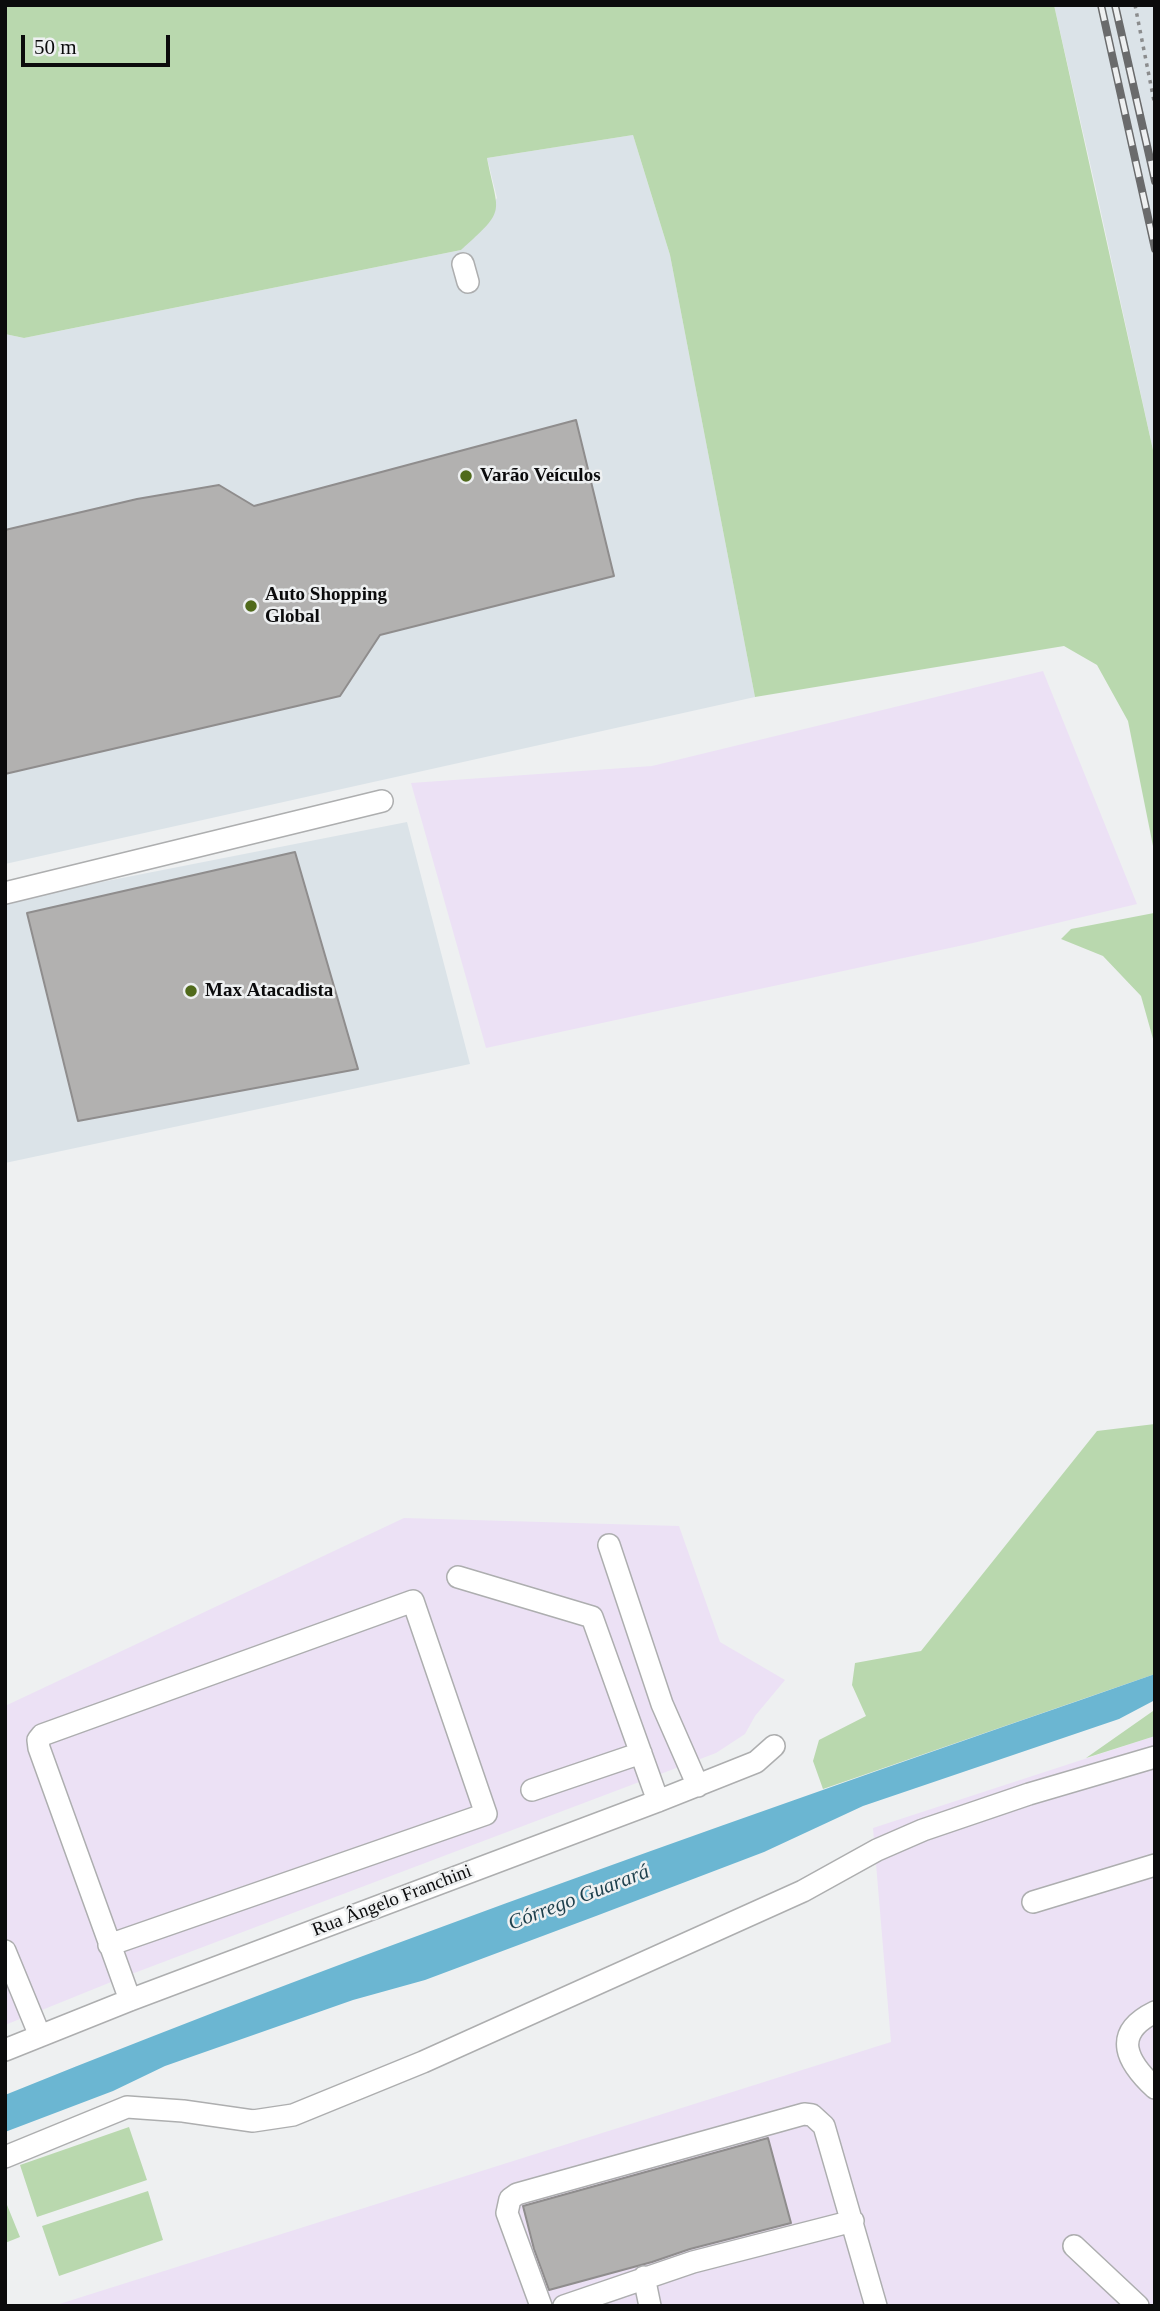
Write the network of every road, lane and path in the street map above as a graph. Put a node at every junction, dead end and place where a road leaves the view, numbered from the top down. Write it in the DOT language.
graph roads {
  1 [pos="1135,5"];
  2 [pos="1155,106"];
  3 [pos="382,801"];
  4 [pos="5,893"];
  5 [pos="608,1545"];
  6 [pos="458,1577"];
  7 [pos="774,1746"];
  8 [pos="641,1753"];
  9 [pos="1155,1757"];
  10 [pos="698,1786"];
  11 [pos="532,1790"];
  12 [pos="658,1801"];
  13 [pos="1155,1866"];
  14 [pos="1033,1902"];
  15 [pos="109,1945"];
  16 [pos="5,1951"];
  17 [pos="130,2000"];
  18 [pos="1155,2012"];
  19 [pos="40,2036"];
  20 [pos="5,2050"];
  21 [pos="1155,2088"];
  22 [pos="5,2157"];
  23 [pos="853,2221"];
  24 [pos="1074,2246"];
  25 [pos="644,2277"];
  26 [pos="541,2306"];
  27 [pos="564,2306"];
  28 [pos="650,2306"];
  29 [pos="876,2306"];
  30 [pos="1138,2306"];
  1 -- 2 [label="path"];
  3 -- 4 [label="street"];
  5 -- 10 [label="street"];
  6 -- 8 [label="street"];
  7 -- 10 [label="street, Rua Ângelo Franchini"];
  8 -- 11 [label="street"];
  8 -- 12 [label="street"];
  9 -- 22 [label="street"];
  10 -- 12 [label="street, Rua Ângelo Franchini"];
  12 -- 17 [label="street, Rua Ângelo Franchini"];
  13 -- 14 [label="street"];
  15 -- 15 [label="street"];
  15 -- 17 [label="street"];
  16 -- 19 [label="street"];
  17 -- 19 [label="street, Rua Ângelo Franchini"];
  18 -- 21 [label="street"];
  19 -- 20 [label="street, Rua Ângelo Franchini"];
  23 -- 25 [label="street"];
  23 -- 26 [label="street"];
  23 -- 29 [label="street"];
  24 -- 30 [label="street"];
  25 -- 27 [label="street"];
  25 -- 28 [label="street"];
}
